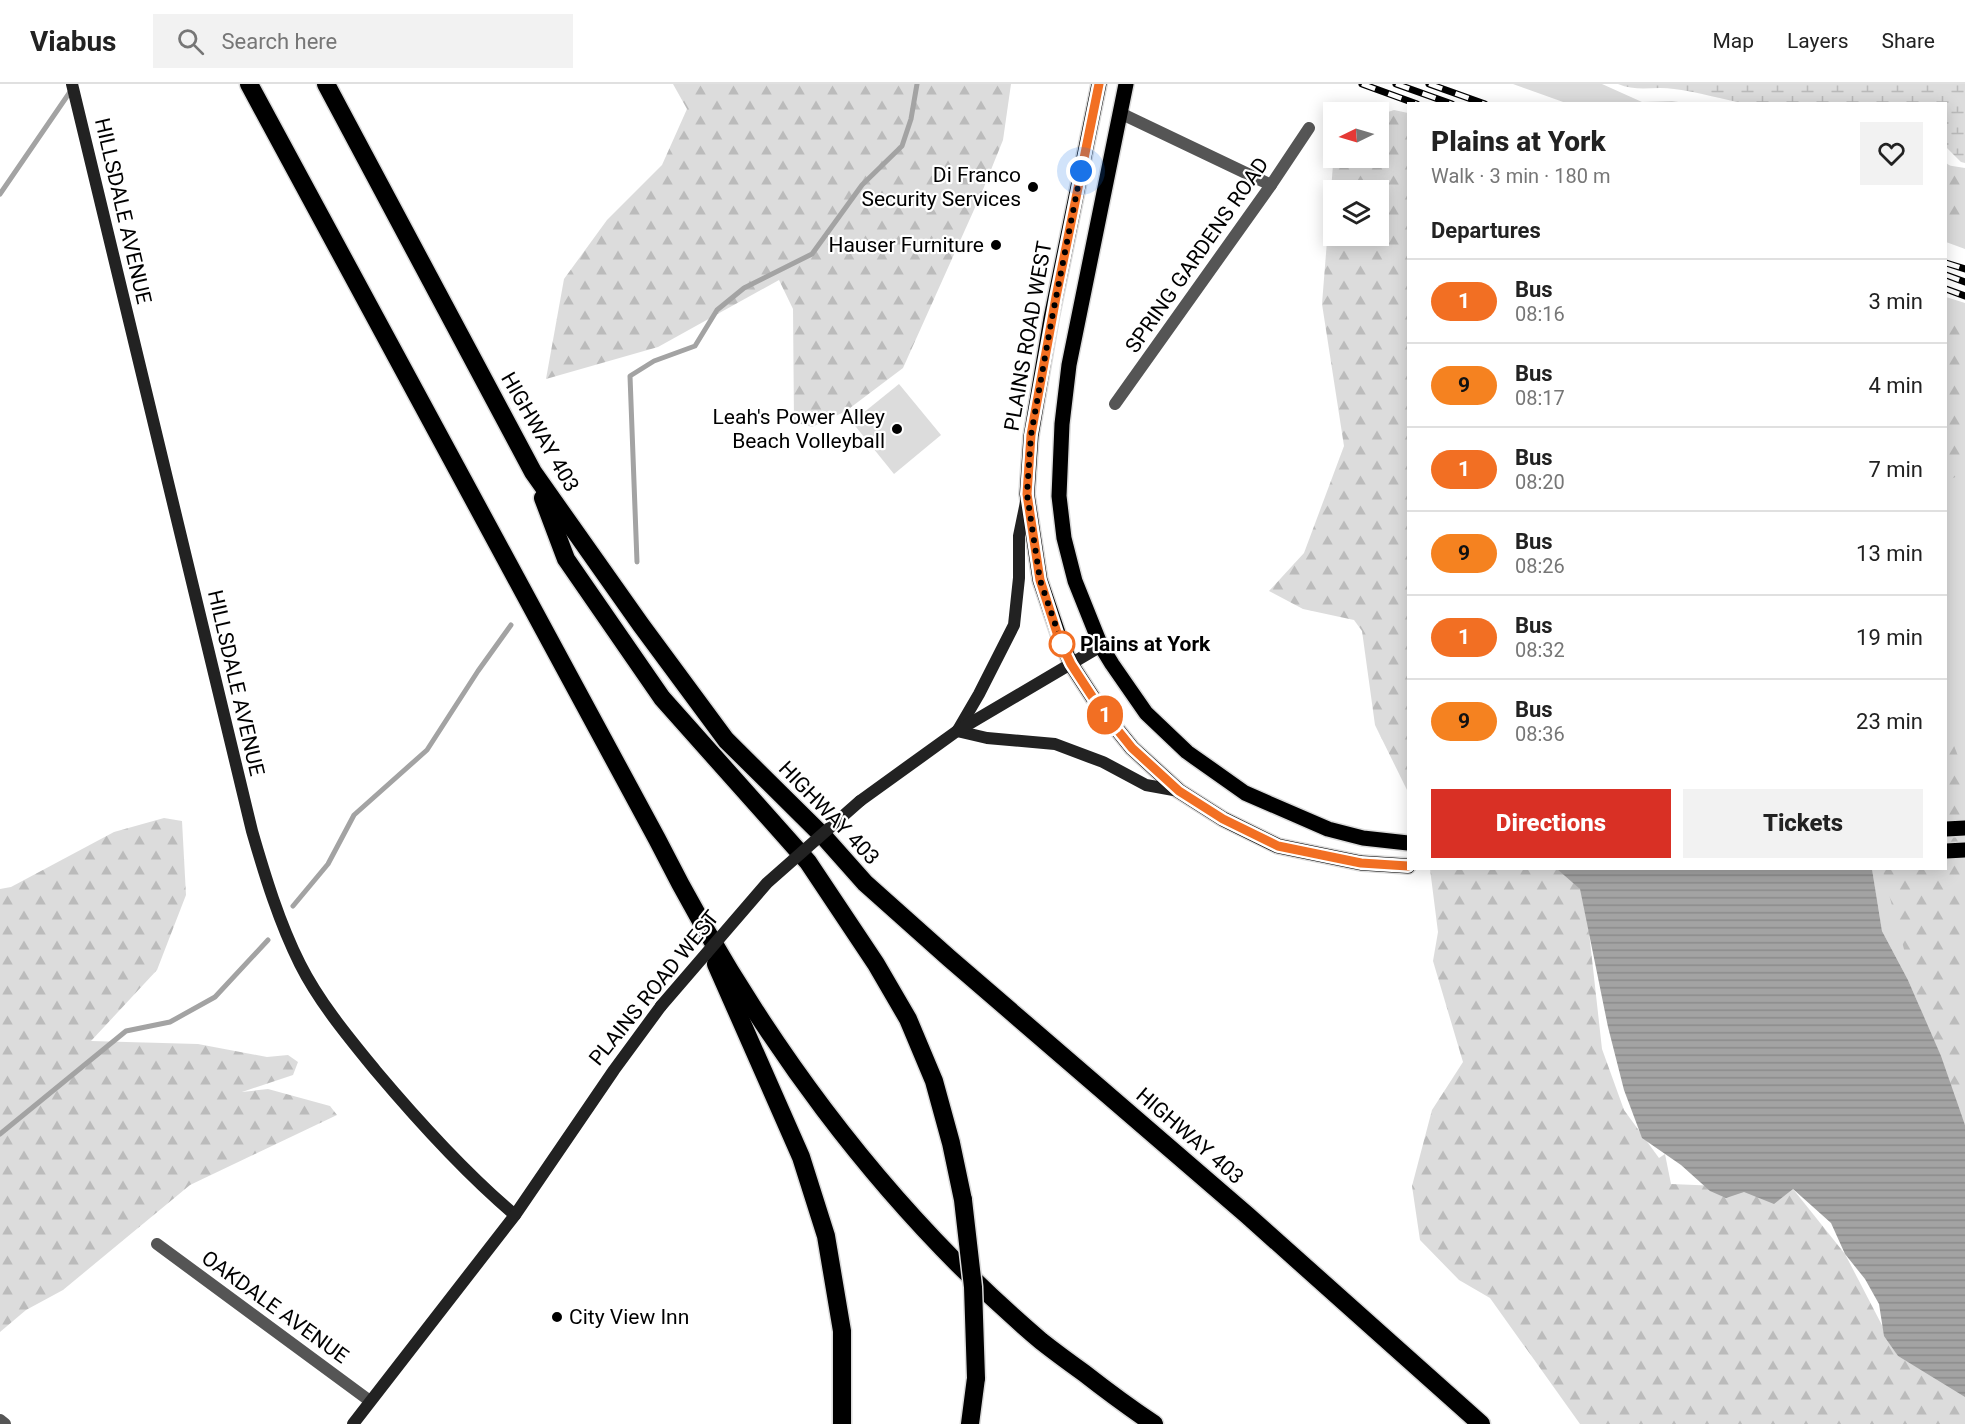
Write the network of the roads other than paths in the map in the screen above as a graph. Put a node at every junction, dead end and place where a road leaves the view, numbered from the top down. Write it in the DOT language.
graph roads {
  1 [pos="72,84"];
  2 [pos="249,84"];
  3 [pos="326,84"];
  4 [pos="1099,84"];
  5 [pos="1126,84"];
  6 [pos="1120,113"];
  7 [pos="1309,128"];
  8 [pos="1271,185"];
  9 [pos="1115,404"];
  10 [pos="532,472"];
  11 [pos="1027,494"];
  12 [pos="1101,646"];
  13 [pos="1071,664"];
  14 [pos="957,731"];
  15 [pos="1179,791"];
  16 [pos="1965,828"];
  17 [pos="1947,829"];
  18 [pos="1407,843"];
  19 [pos="1965,850"];
  20 [pos="1947,851"];
  21 [pos="1407,866"];
  22 [pos="687,899"];
  23 [pos="515,1215"];
  24 [pos="157,1244"];
  25 [pos="370,1401"];
  26 [pos="0,1420"];
  27 [pos="5,1424"];
  28 [pos="353,1424"];
  29 [pos="842,1424"];
  30 [pos="970,1424"];
  31 [pos="1154,1424"];
  32 [pos="1481,1424"];
  1 -- 23 [label="main road, HILLSDALE AVENUE"];
  2 -- 22 [label="highway"];
  3 -- 10 [label="highway, HIGHWAY 403"];
  4 -- 11 [label="main road, PLAINS ROAD WEST"];
  5 -- 6 [label="main road"];
  6 -- 8 [label="street"];
  6 -- 12 [label="main road"];
  7 -- 8 [label="street, SPRING GARDENS ROAD"];
  8 -- 9 [label="street, SPRING GARDENS ROAD"];
  10 -- 30 [label="highway, bridge"];
  10 -- 32 [label="highway, HIGHWAY 403"];
  11 -- 13 [label="main road, PLAINS ROAD WEST"];
  11 -- 14 [label="main road"];
  12 -- 13 [label="main road, PLAINS ROAD WEST"];
  12 -- 18 [label="main road"];
  13 -- 14 [label="main road, PLAINS ROAD WEST"];
  13 -- 15 [label="main road"];
  14 -- 15 [label="main road"];
  14 -- 23 [label="main road, PLAINS ROAD WEST, bridge"];
  15 -- 21 [label="main road"];
  16 -- 17 [label="main road"];
  19 -- 20 [label="main road"];
  22 -- 29 [label="highway"];
  22 -- 31 [label="highway"];
  23 -- 25 [label="main road, PLAINS ROAD WEST"];
  24 -- 25 [label="street, OAKDALE AVENUE"];
  25 -- 28 [label="main road, PLAINS ROAD WEST"];
  26 -- 27 [label="street"];
}
